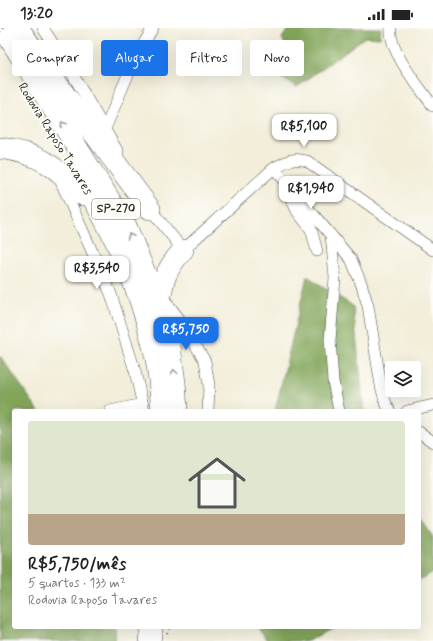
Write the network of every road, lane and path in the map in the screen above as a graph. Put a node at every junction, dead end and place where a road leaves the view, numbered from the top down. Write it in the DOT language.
graph roads {
  1 [pos="3,28"];
  2 [pos="19,28"];
  3 [pos="43,28"];
  4 [pos="153,28"];
  5 [pos="391,28"];
  6 [pos="0,32"];
  7 [pos="0,50"];
  8 [pos="433,106"];
  9 [pos="105,129"];
  10 [pos="0,148"];
  11 [pos="54,167"];
  12 [pos="274,168"];
  13 [pos="282,177"];
  14 [pos="150,209"];
  15 [pos="105,223"];
  16 [pos="331,235"];
  17 [pos="183,250"];
  18 [pos="433,250"];
  19 [pos="317,251"];
  20 [pos="160,301"];
  21 [pos="433,405"];
  22 [pos="150,409"];
  23 [pos="177,409"];
  24 [pos="208,409"];
  25 [pos="339,409"];
  26 [pos="389,409"];
  27 [pos="416,409"];
  28 [pos="421,433"];
  29 [pos="433,442"];
  30 [pos="152,629"];
  31 [pos="165,629"];
  32 [pos="150,641"];
  33 [pos="164,641"];
  1 -- 6 [label="path, bridge"];
  20 -- 1 [label="highway, Rodovia Raposo Tavares / SP-270, one-way"];
  2 -- 14 [label="highway"];
  3 -- 9 [label="street"];
  4 -- 9 [label="street"];
  5 -- 8 [label="street"];
  7 -- 15 [label="highway, Rodovia Raposo Tavares / SP-270"];
  9 -- 14 [label="street"];
  10 -- 11 [label="highway"];
  11 -- 15 [label="highway"];
  11 -- 22 [label="street"];
  12 -- 13 [label="street"];
  12 -- 17 [label="street"];
  12 -- 18 [label="street"];
  13 -- 16 [label="street"];
  13 -- 19 [label="street"];
  14 -- 17 [label="street"];
  15 -- 22 [label="highway, Rodovia Raposo Tavares / SP-270"];
  16 -- 25 [label="street"];
  16 -- 26 [label="street"];
  17 -- 20 [label="highway"];
  23 -- 20 [label="highway, Rodovia Raposo Tavares / SP-270, one-way"];
  20 -- 24 [label="street"];
  21 -- 27 [label="street"];
  28 -- 29 [label="street"];
  30 -- 32 [label="highway"];
  31 -- 33 [label="highway"];
}
